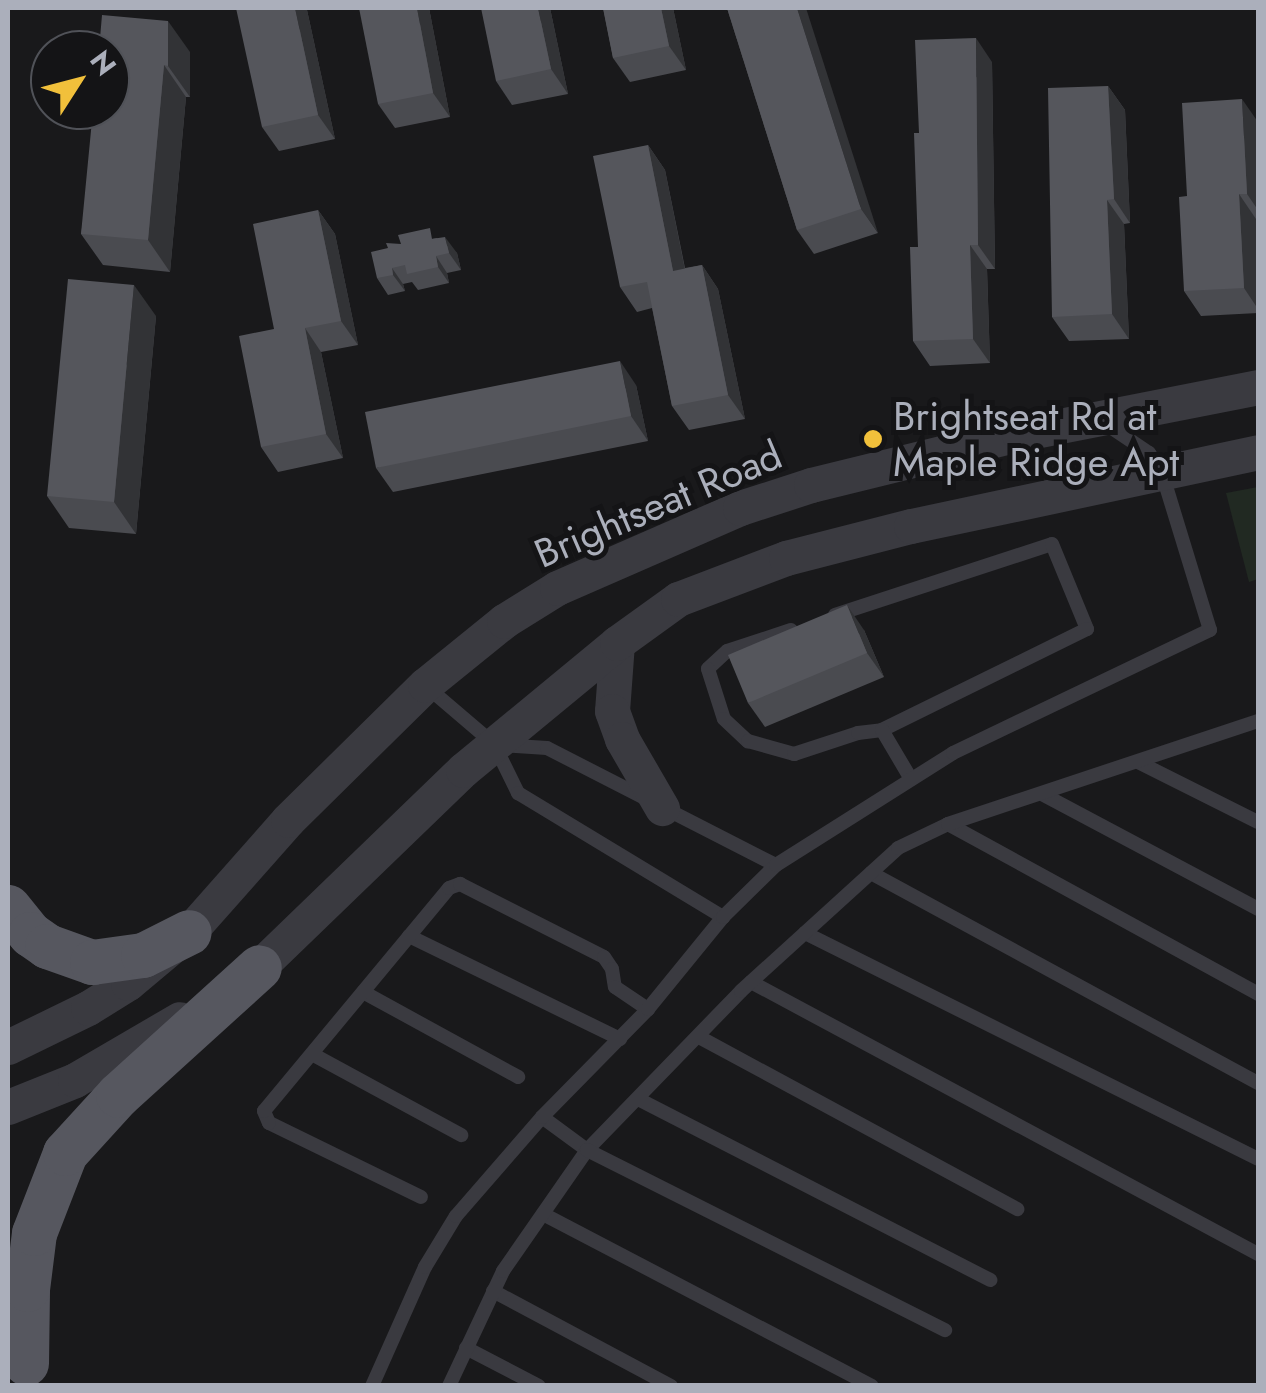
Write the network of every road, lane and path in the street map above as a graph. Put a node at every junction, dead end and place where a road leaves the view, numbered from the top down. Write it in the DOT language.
graph roads {
  1 [pos="1258,388"];
  2 [pos="1097,419"];
  3 [pos="1258,452"];
  4 [pos="1162,473"];
  5 [pos="818,621"];
  6 [pos="800,627"];
  7 [pos="617,643"];
  8 [pos="425,685"];
  9 [pos="1254,726"];
  10 [pos="882,730"];
  11 [pos="494,744"];
  12 [pos="1138,762"];
  13 [pos="911,778"];
  14 [pos="1042,794"];
  15 [pos="662,808"];
  16 [pos="1258,822"];
  17 [pos="948,824"];
  18 [pos="776,865"];
  19 [pos="871,873"];
  20 [pos="8,907"];
  21 [pos="1258,909"];
  22 [pos="723,917"];
  23 [pos="188,932"];
  24 [pos="805,934"];
  25 [pos="408,936"];
  26 [pos="259,967"];
  27 [pos="751,982"];
  28 [pos="363,992"];
  29 [pos="1258,994"];
  30 [pos="648,1010"];
  31 [pos="699,1037"];
  32 [pos="620,1038"];
  33 [pos="8,1047"];
  34 [pos="312,1054"];
  35 [pos="518,1077"];
  36 [pos="1258,1084"];
  37 [pos="640,1100"];
  38 [pos="8,1108"];
  39 [pos="542,1117"];
  40 [pos="462,1135"];
  41 [pos="587,1150"];
  42 [pos="1258,1160"];
  43 [pos="420,1197"];
  44 [pos="1017,1209"];
  45 [pos="543,1214"];
  46 [pos="8,1252"];
  47 [pos="1258,1254"];
  48 [pos="990,1280"];
  49 [pos="494,1291"];
  50 [pos="945,1330"];
  51 [pos="466,1348"];
  52 [pos="29,1374"];
  53 [pos="372,1386"];
  54 [pos="448,1386"];
  55 [pos="539,1386"];
  56 [pos="671,1386"];
  57 [pos="872,1386"];
  1 -- 2 [label="street, Brightseat Road"];
  2 -- 4 [label="lane"];
  2 -- 8 [label="street, Brightseat Road"];
  3 -- 4 [label="street"];
  4 -- 7 [label="street"];
  4 -- 13 [label="lane"];
  5 -- 10 [label="lane"];
  6 -- 10 [label="lane"];
  7 -- 11 [label="street"];
  7 -- 15 [label="street"];
  8 -- 11 [label="lane"];
  8 -- 23 [label="street, Brightseat Road"];
  9 -- 12 [label="lane"];
  10 -- 13 [label="lane"];
  11 -- 15 [label="lane"];
  11 -- 22 [label="lane"];
  11 -- 26 [label="street"];
  12 -- 14 [label="lane"];
  12 -- 16 [label="lane"];
  13 -- 18 [label="lane"];
  14 -- 17 [label="lane"];
  14 -- 21 [label="lane"];
  15 -- 18 [label="lane"];
  17 -- 19 [label="lane"];
  17 -- 29 [label="lane"];
  18 -- 22 [label="lane"];
  19 -- 24 [label="lane"];
  19 -- 36 [label="lane"];
  20 -- 23 [label="main road"];
  22 -- 30 [label="lane"];
  23 -- 33 [label="street, Brightseat Road"];
  24 -- 27 [label="lane"];
  24 -- 42 [label="lane"];
  25 -- 28 [label="lane"];
  25 -- 30 [label="lane"];
  25 -- 32 [label="lane"];
  26 -- 38 [label="street"];
  26 -- 52 [label="main road"];
  27 -- 31 [label="lane"];
  27 -- 47 [label="lane"];
  28 -- 34 [label="lane"];
  28 -- 35 [label="lane"];
  30 -- 32 [label="lane"];
  31 -- 37 [label="lane"];
  31 -- 44 [label="lane"];
  32 -- 39 [label="lane"];
  34 -- 40 [label="lane"];
  34 -- 43 [label="lane"];
  37 -- 41 [label="lane"];
  37 -- 48 [label="lane"];
  39 -- 41 [label="lane"];
  39 -- 53 [label="lane"];
  41 -- 45 [label="lane"];
  41 -- 50 [label="lane"];
  45 -- 49 [label="lane"];
  45 -- 57 [label="lane"];
  46 -- 52 [label="main road"];
  49 -- 51 [label="lane"];
  49 -- 56 [label="lane"];
  51 -- 54 [label="lane"];
  51 -- 55 [label="lane"];
}
